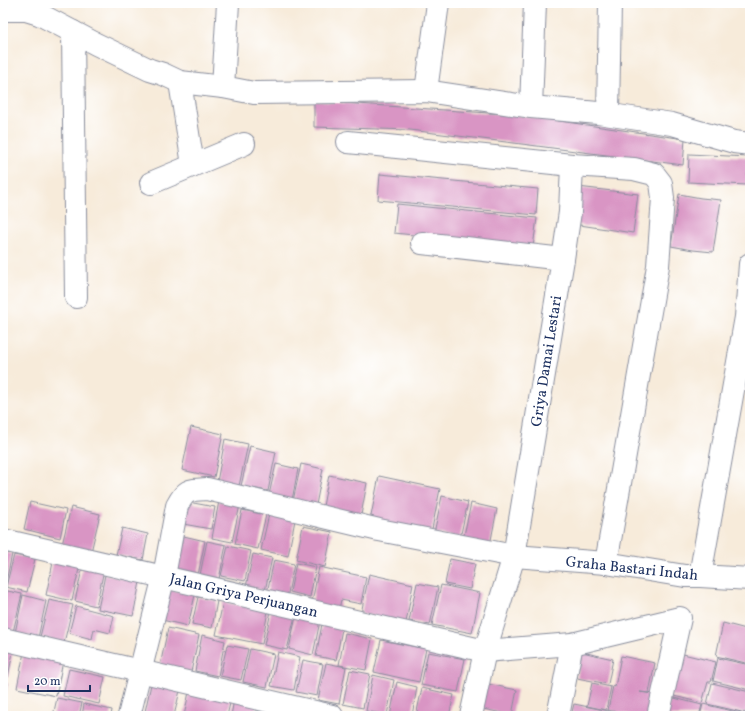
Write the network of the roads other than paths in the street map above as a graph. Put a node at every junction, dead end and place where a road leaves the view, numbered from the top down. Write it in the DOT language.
graph roads {
  1 [pos="228,3"];
  2 [pos="438,3"];
  3 [pos="534,3"];
  4 [pos="610,3"];
  5 [pos="3,10"];
  6 [pos="73,32"];
  7 [pos="180,82"];
  8 [pos="223,87"];
  9 [pos="426,91"];
  10 [pos="531,107"];
  11 [pos="608,114"];
  12 [pos="348,142"];
  13 [pos="244,144"];
  14 [pos="750,144"];
  15 [pos="194,165"];
  16 [pos="572,165"];
  17 [pos="151,183"];
  18 [pos="422,243"];
  19 [pos="563,259"];
  20 [pos="750,264"];
  21 [pos="76,297"];
  22 [pos="3,540"];
  23 [pos="514,556"];
  24 [pos="606,563"];
  25 [pos="164,576"];
  26 [pos="700,576"];
  27 [pos="750,579"];
  28 [pos="3,639"];
  29 [pos="572,644"];
  30 [pos="485,651"];
  31 [pos="141,671"];
  32 [pos="129,716"];
  33 [pos="332,716"];
  34 [pos="471,716"];
  35 [pos="558,716"];
  36 [pos="658,716"];
  1 -- 8 [label="street"];
  2 -- 9 [label="street"];
  3 -- 10 [label="street"];
  4 -- 11 [label="street"];
  5 -- 6 [label="street"];
  6 -- 7 [label="street"];
  6 -- 21 [label="street"];
  7 -- 8 [label="street"];
  7 -- 15 [label="street"];
  8 -- 9 [label="street"];
  9 -- 10 [label="street"];
  10 -- 11 [label="street"];
  11 -- 14 [label="street"];
  12 -- 16 [label="street"];
  13 -- 15 [label="street"];
  15 -- 17 [label="street"];
  16 -- 19 [label="street, Griya Damai Lestari"];
  16 -- 24 [label="street"];
  18 -- 19 [label="street"];
  19 -- 23 [label="street, Griya Damai Lestari"];
  20 -- 26 [label="street"];
  22 -- 25 [label="street, Jalan Griya Perjuangan"];
  23 -- 24 [label="street, Graha Bastari Indah"];
  23 -- 25 [label="street, Graha Bastari Indah"];
  23 -- 30 [label="street, Griya Damai Lestari"];
  24 -- 26 [label="street, Graha Bastari Indah"];
  25 -- 30 [label="street, Jalan Griya Perjuangan"];
  25 -- 31 [label="street, Graha Bastari Indah"];
  26 -- 27 [label="street, Graha Bastari Indah"];
  28 -- 31 [label="street"];
  29 -- 30 [label="street, Jalan Griya Perjuangan"];
  29 -- 35 [label="street"];
  29 -- 36 [label="street, Jalan Griya Perjuangan"];
  30 -- 34 [label="street, Griya Damai Lestari"];
  31 -- 32 [label="street, Graha Bastari Indah"];
  31 -- 33 [label="street"];
}
